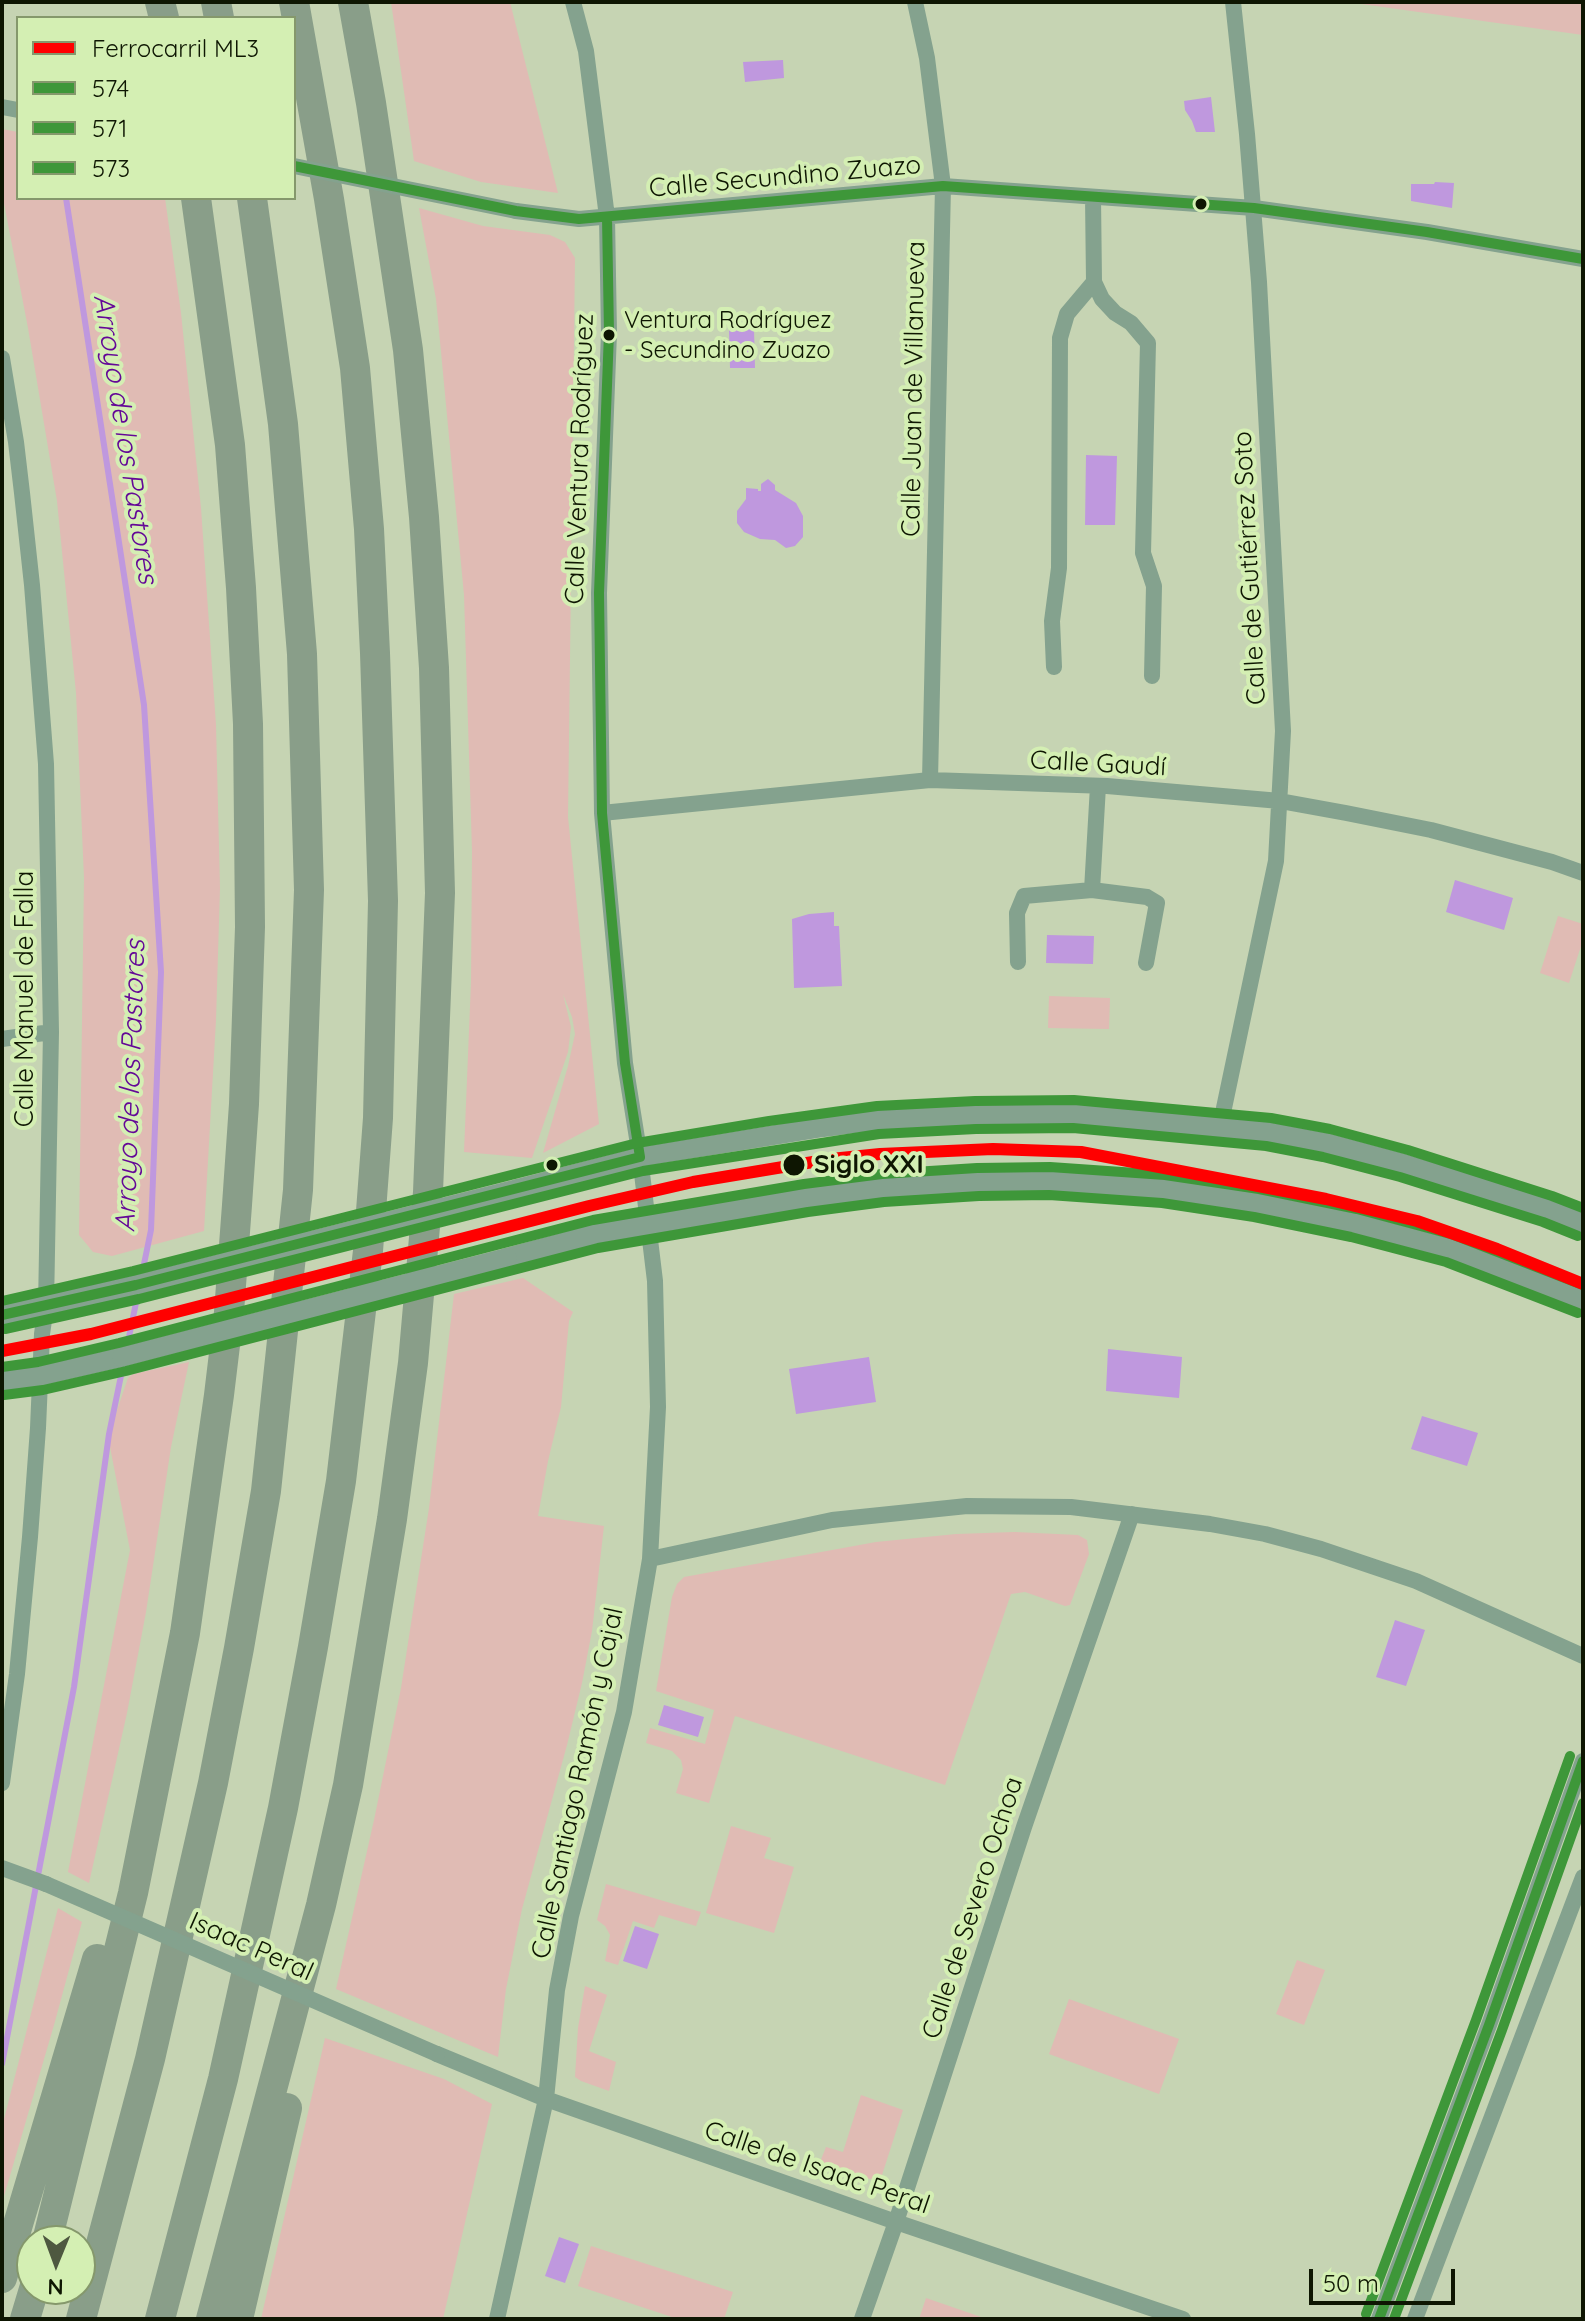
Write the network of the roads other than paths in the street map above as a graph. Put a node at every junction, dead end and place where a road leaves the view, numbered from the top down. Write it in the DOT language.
graph roads {
  1 [pos="294,2"];
  2 [pos="353,2"];
  3 [pos="573,2"];
  4 [pos="915,2"];
  5 [pos="1233,2"];
  6 [pos="296,166"];
  7 [pos="943,186"];
  8 [pos="1093,197"];
  9 [pos="196,200"];
  10 [pos="252,200"];
  11 [pos="1254,208"];
  12 [pos="607,217"];
  13 [pos="1583,259"];
  14 [pos="1094,282"];
  15 [pos="2,358"];
  16 [pos="9,443"];
  17 [pos="1054,667"];
  18 [pos="1152,676"];
  19 [pos="930,780"];
  20 [pos="1098,786"];
  21 [pos="1280,801"];
  22 [pos="602,813"];
  23 [pos="1583,873"];
  24 [pos="1092,890"];
  25 [pos="1018,962"];
  26 [pos="1146,963"];
  27 [pos="51,1032"];
  28 [pos="2,1039"];
  29 [pos="1220,1127"];
  30 [pos="640,1157"];
  31 [pos="1583,1223"];
  32 [pos="648,1225"];
  33 [pos="1583,1300"];
  34 [pos="46,1306"];
  35 [pos="2,1315"];
  36 [pos="40,1376"];
  37 [pos="2,1381"];
  38 [pos="205,1494"];
  39 [pos="1132,1514"];
  40 [pos="650,1559"];
  41 [pos="1583,1656"];
  42 [pos="9,1675"];
  43 [pos="1583,1761"];
  44 [pos="2,1783"];
  45 [pos="2,1868"];
  46 [pos="1583,1877"];
  47 [pos="321,1905"];
  48 [pos="437,2054"];
  49 [pos="546,2099"];
  50 [pos="288,2106"];
  51 [pos="896,2222"];
  52 [pos="51,2225"];
  53 [pos="2,2278"];
  54 [pos="81,2319"];
  55 [pos="160,2319"];
  56 [pos="211,2319"];
  57 [pos="238,2319"];
  58 [pos="253,2319"];
  59 [pos="497,2319"];
  60 [pos="862,2319"];
  61 [pos="1183,2319"];
  62 [pos="1379,2319"];
  63 [pos="1415,2319"];
  1 -- 55 [label="highway"];
  2 -- 47 [label="highway"];
  3 -- 12 [label="street, Calle Ventura Rodríguez"];
  4 -- 7 [label="street, Calle Juan de Villanueva"];
  5 -- 11 [label="street, Calle de Gutiérrez Soto"];
  6 -- 12 [label="street, Calle Secundino Zuazo, bridge"];
  7 -- 8 [label="street, Calle Secundino Zuazo"];
  7 -- 12 [label="street, Calle Secundino Zuazo"];
  7 -- 19 [label="street, Calle Juan de Villanueva"];
  8 -- 11 [label="street, Calle Secundino Zuazo"];
  8 -- 14 [label="street"];
  9 -- 38 [label="highway"];
  10 -- 54 [label="highway"];
  11 -- 13 [label="street, Calle Secundino Zuazo"];
  11 -- 21 [label="street, Calle de Gutiérrez Soto"];
  12 -- 22 [label="street, Calle Ventura Rodríguez"];
  14 -- 17 [label="street"];
  14 -- 18 [label="street"];
  15 -- 16 [label="street, Calle Manuel de Falla"];
  16 -- 27 [label="street, Calle Manuel de Falla"];
  19 -- 20 [label="street, Calle Gaudí"];
  19 -- 22 [label="street, Calle Gaudí"];
  20 -- 21 [label="street, Calle Gaudí"];
  20 -- 24 [label="street"];
  21 -- 23 [label="street, Calle Gaudí"];
  21 -- 29 [label="street, Calle de Gutiérrez Soto"];
  22 -- 30 [label="street, Calle Ventura Rodríguez"];
  24 -- 25 [label="street"];
  24 -- 26 [label="street"];
  27 -- 28 [label="street"];
  27 -- 34 [label="street, Calle Manuel de Falla"];
  29 -- 30 [label="street"];
  29 -- 31 [label="street"];
  30 -- 32 [label="street, Calle Santiago Ramón y Cajal"];
  30 -- 34 [label="street, bridge"];
  32 -- 33 [label="street"];
  32 -- 36 [label="street, bridge"];
  32 -- 40 [label="street, Calle Santiago Ramón y Cajal"];
  34 -- 35 [label="street"];
  34 -- 36 [label="street, Calle Manuel de Falla"];
  36 -- 37 [label="street"];
  36 -- 42 [label="street, Calle Manuel de Falla"];
  38 -- 52 [label="highway"];
  38 -- 53 [label="highway"];
  39 -- 40 [label="street"];
  39 -- 41 [label="street"];
  39 -- 51 [label="street, Calle de Severo Ochoa"];
  40 -- 49 [label="street, Calle Santiago Ramón y Cajal"];
  42 -- 44 [label="street, Calle Manuel de Falla"];
  43 -- 62 [label="street"];
  45 -- 48 [label="street, Isaac Peral, bridge"];
  46 -- 63 [label="street"];
  47 -- 50 [label="highway"];
  47 -- 56 [label="highway"];
  48 -- 49 [label="street, Calle de Isaac Peral"];
  49 -- 51 [label="street, Calle de Isaac Peral"];
  49 -- 59 [label="street, Calle Santiago Ramón y Cajal"];
  50 -- 57 [label="highway"];
  50 -- 58 [label="highway"];
  51 -- 60 [label="street, Calle de Severo Ochoa"];
  51 -- 61 [label="street, Calle de Isaac Peral"];
}
